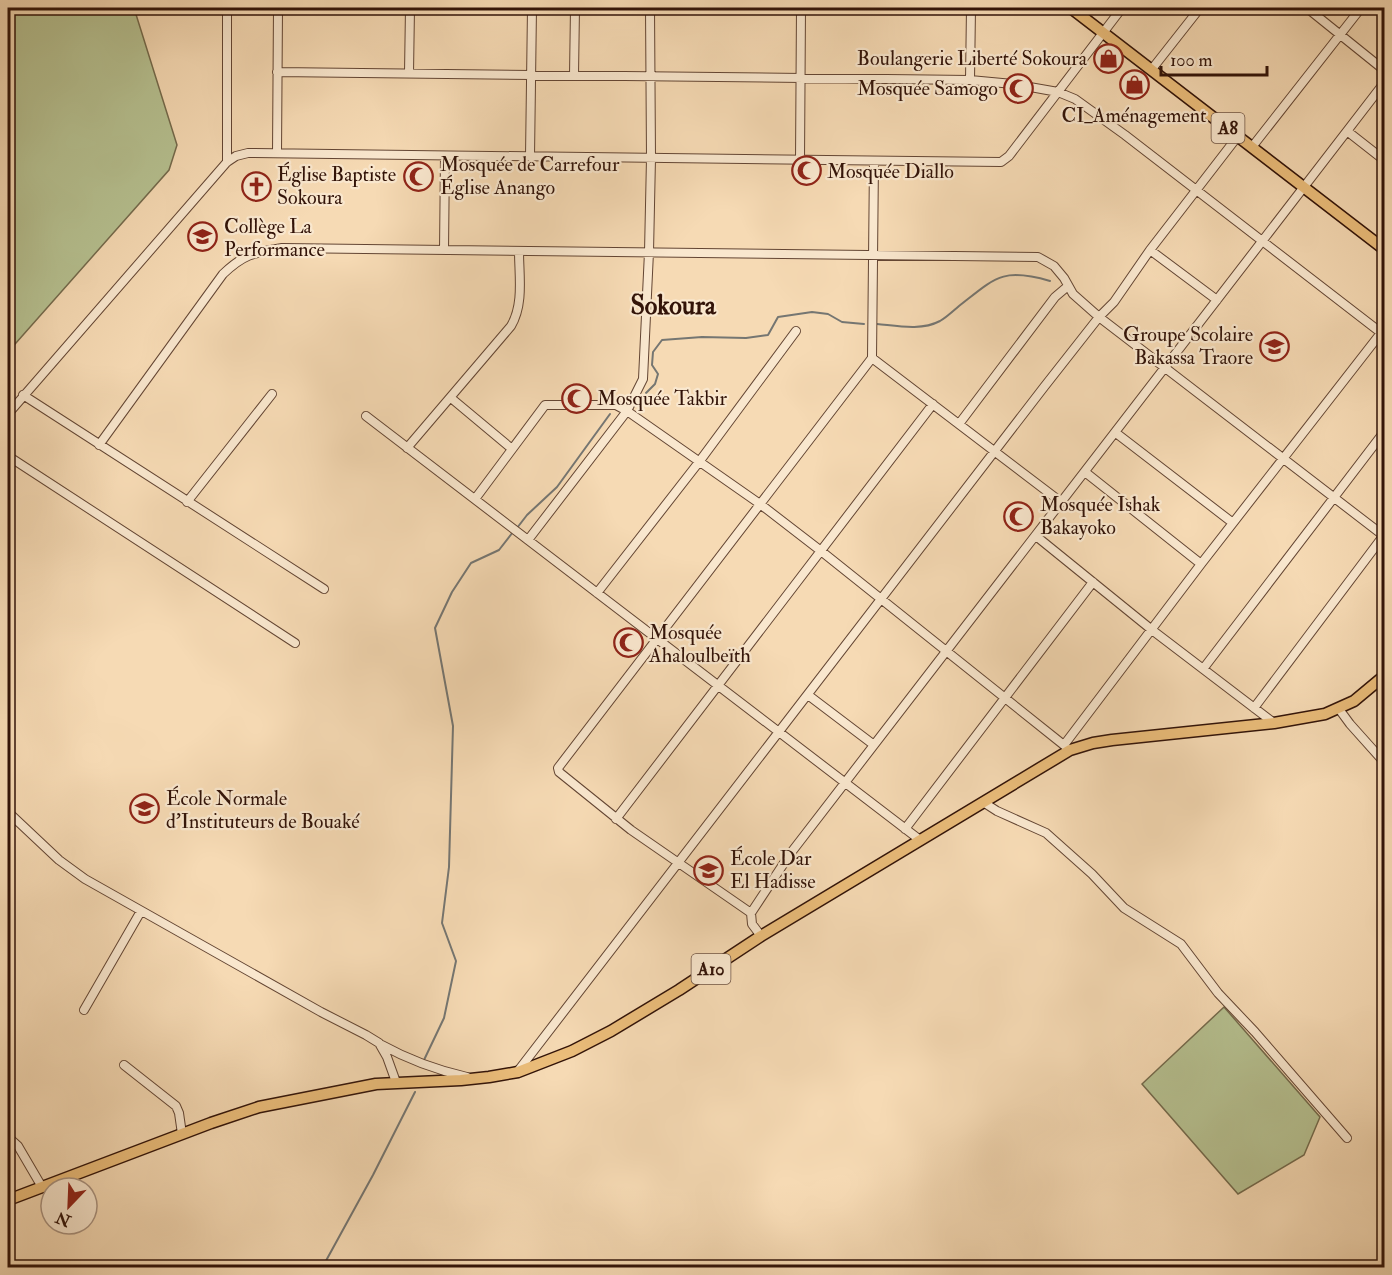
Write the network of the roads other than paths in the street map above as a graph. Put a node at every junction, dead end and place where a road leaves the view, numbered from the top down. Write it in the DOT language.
graph roads {
  1 [pos="227,8"];
  2 [pos="278,8"];
  3 [pos="410,8"];
  4 [pos="532,8"];
  5 [pos="574,8"];
  6 [pos="650,8"];
  7 [pos="801,8"];
  8 [pos="971,8"];
  9 [pos="1071,8"];
  10 [pos="1122,8"];
  11 [pos="1200,8"];
  12 [pos="1307,8"];
  13 [pos="1361,8"];
  14 [pos="1103,32"];
  15 [pos="1341,34"];
  16 [pos="1152,69"];
  17 [pos="1384,70"];
  18 [pos="277,72"];
  19 [pos="409,73"];
  20 [pos="531,75"];
  21 [pos="574,75"];
  22 [pos="650,76"];
  23 [pos="801,78"];
  24 [pos="970,80"];
  25 [pos="1384,83"];
  26 [pos="1058,92"];
  27 [pos="1347,131"];
  28 [pos="1238,136"];
  29 [pos="1252,147"];
  30 [pos="277,153"];
  31 [pos="444,156"];
  32 [pos="530,156"];
  33 [pos="651,158"];
  34 [pos="800,160"];
  35 [pos="1384,160"];
  36 [pos="873,161"];
  37 [pos="226,162"];
  38 [pos="1304,187"];
  39 [pos="1196,191"];
  40 [pos="1262,242"];
  41 [pos="1384,249"];
  42 [pos="444,250"];
  43 [pos="1150,250"];
  44 [pos="519,251"];
  45 [pos="649,252"];
  46 [pos="872,254"];
  47 [pos="1068,286"];
  48 [pos="1217,300"];
  49 [pos="1099,317"];
  50 [pos="796,331"];
  51 [pos="1383,332"];
  52 [pos="872,358"];
  53 [pos="1165,368"];
  54 [pos="272,394"];
  55 [pos="23,395"];
  56 [pos="451,398"];
  57 [pos="933,404"];
  58 [pos="627,411"];
  59 [pos="8,414"];
  60 [pos="366,416"];
  61 [pos="959,424"];
  62 [pos="1384,432"];
  63 [pos="1116,433"];
  64 [pos="99,445"];
  65 [pos="407,448"];
  66 [pos="512,449"];
  67 [pos="995,451"];
  68 [pos="8,456"];
  69 [pos="1284,459"];
  70 [pos="699,462"];
  71 [pos="1085,472"];
  72 [pos="1335,497"];
  73 [pos="475,499"];
  74 [pos="187,502"];
  75 [pos="1061,502"];
  76 [pos="760,504"];
  77 [pos="1233,523"];
  78 [pos="1384,535"];
  79 [pos="1036,536"];
  80 [pos="528,540"];
  81 [pos="821,550"];
  82 [pos="1201,564"];
  83 [pos="1093,582"];
  84 [pos="324,589"];
  85 [pos="597,593"];
  86 [pos="882,598"];
  87 [pos="1152,630"];
  88 [pos="656,638"];
  89 [pos="295,643"];
  90 [pos="946,650"];
  91 [pos="1203,669"];
  92 [pos="1384,676"];
  93 [pos="717,685"];
  94 [pos="808,695"];
  95 [pos="1005,697"];
  96 [pos="1254,708"];
  97 [pos="1339,709"];
  98 [pos="1274,723"];
  99 [pos="779,732"];
  100 [pos="874,745"];
  101 [pos="1067,747"];
  102 [pos="1384,762"];
  103 [pos="845,783"];
  104 [pos="983,802"];
  105 [pos="8,812"];
  106 [pos="616,819"];
  107 [pos="16,820"];
  108 [pos="8,825"];
  109 [pos="905,829"];
  110 [pos="920,840"];
  111 [pos="678,864"];
  112 [pos="141,911"];
  113 [pos="751,913"];
  114 [pos="761,936"];
  115 [pos="84,1010"];
  116 [pos="378,1043"];
  117 [pos="124,1065"];
  118 [pos="518,1072"];
  119 [pos="473,1079"];
  120 [pos="396,1082"];
  121 [pos="182,1134"];
  122 [pos="8,1137"];
  123 [pos="1347,1138"];
  124 [pos="71,1176"];
  125 [pos="39,1182"];
  126 [pos="39,1188"];
  127 [pos="8,1200"];
  1 -- 37 [label="street"];
  2 -- 18 [label="street"];
  3 -- 19 [label="street"];
  4 -- 20 [label="street"];
  5 -- 21 [label="street"];
  6 -- 22 [label="street"];
  7 -- 23 [label="street"];
  8 -- 24 [label="street"];
  9 -- 14 [label="main road, A8"];
  10 -- 14 [label="street"];
  11 -- 16 [label="street"];
  12 -- 15 [label="street"];
  13 -- 15 [label="street"];
  14 -- 16 [label="main road, A8"];
  14 -- 26 [label="street"];
  15 -- 17 [label="street"];
  15 -- 29 [label="street"];
  16 -- 28 [label="main road, A8"];
  18 -- 19 [label="street"];
  18 -- 30 [label="street"];
  19 -- 20 [label="street"];
  20 -- 21 [label="street"];
  20 -- 32 [label="street"];
  21 -- 22 [label="street"];
  22 -- 23 [label="street"];
  22 -- 33 [label="street"];
  23 -- 24 [label="street"];
  23 -- 34 [label="street"];
  24 -- 26 [label="street"];
  25 -- 27 [label="street"];
  26 -- 36 [label="street"];
  26 -- 39 [label="street"];
  27 -- 35 [label="street"];
  27 -- 38 [label="street"];
  28 -- 29 [label="main road, A8"];
  28 -- 39 [label="street"];
  29 -- 38 [label="main road, A8"];
  30 -- 31 [label="street"];
  30 -- 37 [label="street"];
  31 -- 32 [label="street"];
  31 -- 42 [label="street"];
  32 -- 33 [label="street"];
  33 -- 34 [label="street"];
  33 -- 45 [label="street"];
  34 -- 36 [label="street"];
  36 -- 46 [label="street"];
  37 -- 55 [label="street"];
  38 -- 40 [label="street"];
  38 -- 41 [label="main road, A8"];
  39 -- 40 [label="street"];
  39 -- 43 [label="street"];
  40 -- 48 [label="street"];
  40 -- 51 [label="street"];
  42 -- 44 [label="street"];
  42 -- 64 [label="street"];
  43 -- 48 [label="street"];
  43 -- 49 [label="street"];
  44 -- 45 [label="street"];
  44 -- 56 [label="street"];
  45 -- 46 [label="street"];
  45 -- 58 [label="street"];
  46 -- 47 [label="street"];
  46 -- 52 [label="street"];
  47 -- 49 [label="street"];
  47 -- 61 [label="street"];
  48 -- 53 [label="street"];
  49 -- 53 [label="street"];
  49 -- 67 [label="street"];
  50 -- 70 [label="street"];
  51 -- 69 [label="street"];
  52 -- 57 [label="street"];
  52 -- 76 [label="street"];
  53 -- 63 [label="street"];
  53 -- 69 [label="street"];
  54 -- 74 [label="street"];
  55 -- 59 [label="street"];
  55 -- 64 [label="street"];
  56 -- 65 [label="street"];
  56 -- 66 [label="street"];
  57 -- 61 [label="street"];
  57 -- 81 [label="street"];
  58 -- 66 [label="street"];
  58 -- 70 [label="street"];
  58 -- 80 [label="street"];
  60 -- 65 [label="street"];
  61 -- 67 [label="street"];
  62 -- 72 [label="street"];
  63 -- 71 [label="street"];
  63 -- 77 [label="street"];
  64 -- 74 [label="street"];
  65 -- 73 [label="street"];
  66 -- 73 [label="street"];
  67 -- 75 [label="street"];
  67 -- 86 [label="street"];
  68 -- 89 [label="street"];
  69 -- 72 [label="street"];
  69 -- 77 [label="street"];
  70 -- 76 [label="street"];
  70 -- 85 [label="street"];
  71 -- 75 [label="street"];
  71 -- 82 [label="street"];
  72 -- 78 [label="street"];
  72 -- 91 [label="street"];
  73 -- 80 [label="street"];
  74 -- 84 [label="street"];
  75 -- 79 [label="street"];
  76 -- 81 [label="street"];
  76 -- 88 [label="street"];
  77 -- 82 [label="street"];
  78 -- 96 [label="street"];
  79 -- 83 [label="street"];
  79 -- 90 [label="street"];
  80 -- 85 [label="street"];
  81 -- 86 [label="street"];
  81 -- 93 [label="street"];
  82 -- 87 [label="street"];
  83 -- 87 [label="street"];
  83 -- 95 [label="street"];
  85 -- 88 [label="street"];
  86 -- 90 [label="street"];
  86 -- 94 [label="street"];
  87 -- 91 [label="street"];
  87 -- 101 [label="street"];
  88 -- 93 [label="street"];
  88 -- 106 [label="street"];
  90 -- 95 [label="street"];
  90 -- 100 [label="street"];
  91 -- 96 [label="street"];
  92 -- 97 [label="main road, A10"];
  93 -- 99 [label="street"];
  93 -- 106 [label="street"];
  94 -- 99 [label="street"];
  94 -- 100 [label="street"];
  95 -- 101 [label="street"];
  95 -- 109 [label="street"];
  96 -- 98 [label="street"];
  97 -- 98 [label="main road, A10"];
  97 -- 102 [label="street"];
  98 -- 101 [label="main road, A10"];
  99 -- 103 [label="street"];
  99 -- 111 [label="street"];
  100 -- 103 [label="street"];
  101 -- 104 [label="main road, A10"];
  103 -- 109 [label="street"];
  103 -- 113 [label="street"];
  104 -- 110 [label="main road, A10"];
  104 -- 123 [label="street"];
  105 -- 107 [label="street"];
  106 -- 111 [label="street"];
  107 -- 108 [label="street"];
  107 -- 112 [label="street"];
  109 -- 110 [label="street"];
  110 -- 114 [label="main road, A10"];
  111 -- 113 [label="street"];
  111 -- 118 [label="street"];
  112 -- 115 [label="street"];
  112 -- 116 [label="street"];
  113 -- 114 [label="street"];
  114 -- 118 [label="main road, A10"];
  116 -- 119 [label="street"];
  116 -- 120 [label="street"];
  117 -- 121 [label="street"];
  118 -- 119 [label="main road, A10"];
  119 -- 120 [label="main road, A10"];
  120 -- 121 [label="main road, A10"];
  121 -- 124 [label="main road, A10"];
  122 -- 125 [label="street"];
  126 -- 127 [label="main road, A10"];
}
